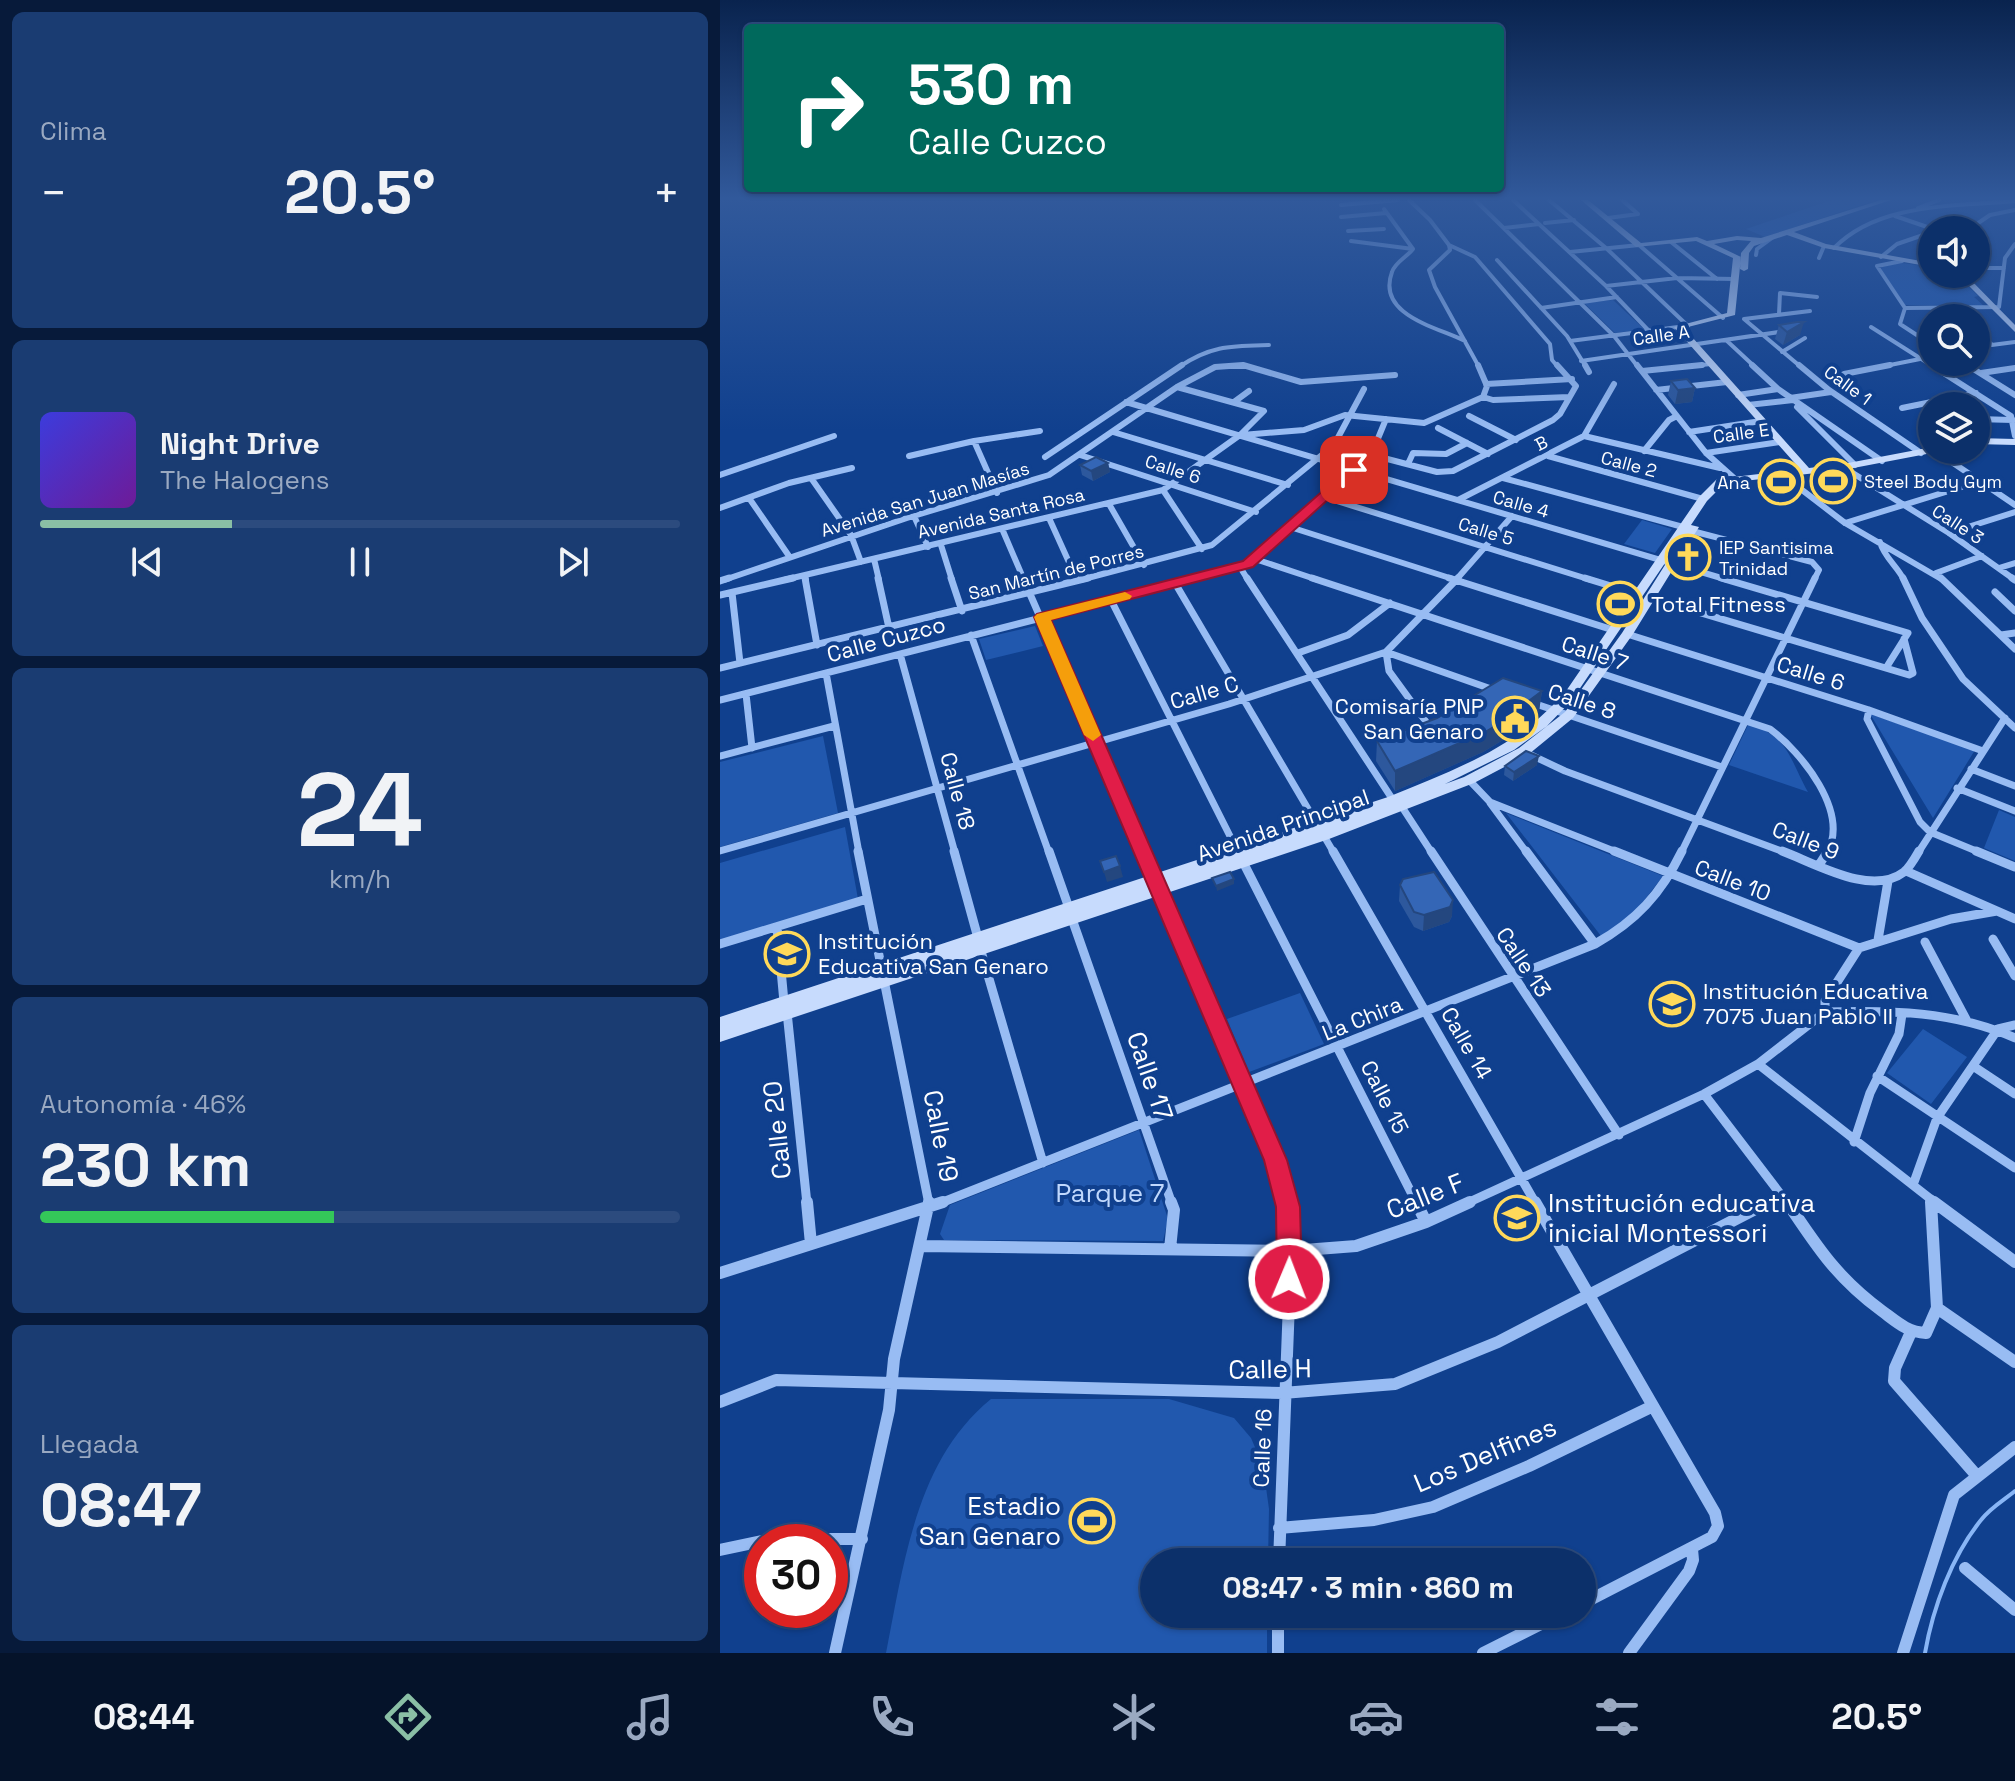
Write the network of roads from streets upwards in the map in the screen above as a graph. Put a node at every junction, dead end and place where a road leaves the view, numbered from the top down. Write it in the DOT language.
graph roads {
  1 [pos="1391,277"];
  2 [pos="1432,277"];
  3 [pos="1493,277"];
  4 [pos="1513,277"];
  5 [pos="1554,277"];
  6 [pos="1597,277"];
  7 [pos="1637,277"];
  8 [pos="1743,277"];
  9 [pos="1884,277"];
  10 [pos="2003,277"];
  11 [pos="1677,278"];
  12 [pos="1717,279"];
  13 [pos="1735,279"];
  14 [pos="1642,282"];
  15 [pos="1606,286"];
  16 [pos="1975,288"];
  17 [pos="1617,297"];
  18 [pos="1817,297"];
  19 [pos="1579,302"];
  20 [pos="1905,308"];
  21 [pos="1995,308"];
  22 [pos="1543,309"];
  23 [pos="1810,311"];
  24 [pos="1524,313"];
  25 [pos="1779,314"];
  26 [pos="1723,318"];
  27 [pos="1744,319"];
  28 [pos="1687,326"];
  29 [pos="1871,327"];
  30 [pos="2015,330"];
  31 [pos="1649,331"];
  32 [pos="1793,331"];
  33 [pos="1762,335"];
  34 [pos="1614,336"];
  35 [pos="1918,336"];
  36 [pos="1805,338"];
  37 [pos="1726,340"];
  38 [pos="1570,341"];
  39 [pos="1466,342"];
  40 [pos="2015,342"];
  41 [pos="1991,344"];
  42 [pos="1269,345"];
  43 [pos="1693,345"];
  44 [pos="1782,352"];
  45 [pos="1629,354"];
  46 [pos="1918,357"];
  47 [pos="1918,360"];
  48 [pos="1581,361"];
  49 [pos="1711,364"];
  50 [pos="2015,368"];
  51 [pos="1642,371"];
  52 [pos="1589,372"];
  53 [pos="1990,372"];
  54 [pos="1844,374"];
  55 [pos="1395,375"];
  56 [pos="1948,376"];
  57 [pos="1986,376"];
  58 [pos="1572,379"];
  59 [pos="1727,382"];
  60 [pos="1486,384"];
  61 [pos="1614,384"];
  62 [pos="1177,387"];
  63 [pos="1364,389"];
  64 [pos="1778,389"];
  65 [pos="1656,390"];
  66 [pos="1249,391"];
  67 [pos="1831,392"];
  68 [pos="1974,392"];
  69 [pos="1738,395"];
  70 [pos="2015,395"];
  71 [pos="1483,397"];
  72 [pos="1569,397"];
  73 [pos="1793,400"];
  74 [pos="1126,402"];
  75 [pos="1234,402"];
  76 [pos="1990,402"];
  77 [pos="1748,405"];
  78 [pos="1918,405"];
  79 [pos="1902,408"];
  80 [pos="1146,409"];
  81 [pos="1348,414"];
  82 [pos="1469,416"];
  83 [pos="1677,416"];
  84 [pos="1386,419"];
  85 [pos="1990,419"];
  86 [pos="2013,420"];
  87 [pos="1761,421"];
  88 [pos="1438,428"];
  89 [pos="1040,431"];
  90 [pos="1113,432"];
  91 [pos="1689,432"];
  92 [pos="1240,435"];
  93 [pos="2015,435"];
  94 [pos="834,436"];
  95 [pos="1584,436"];
  96 [pos="1990,439"];
  97 [pos="1516,440"];
  98 [pos="974,441"];
  99 [pos="1780,442"];
  100 [pos="1467,443"];
  101 [pos="1334,445"];
  102 [pos="1644,451"];
  103 [pos="1918,451"];
  104 [pos="1372,453"];
  105 [pos="1706,453"];
  106 [pos="1488,454"];
  107 [pos="1918,454"];
  108 [pos="1080,455"];
  109 [pos="909,456"];
  110 [pos="1548,456"];
  111 [pos="1045,457"];
  112 [pos="1318,459"];
  113 [pos="1207,460"];
  114 [pos="1882,461"];
  115 [pos="1408,464"];
  116 [pos="1953,464"];
  117 [pos="1855,465"];
  118 [pos="1843,467"];
  119 [pos="852,468"];
  120 [pos="1720,468"];
  121 [pos="1354,470"];
  122 [pos="1807,471"];
  123 [pos="1780,473"];
  124 [pos="720,475"];
  125 [pos="811,478"];
  126 [pos="1502,478"];
  127 [pos="1734,478"];
  128 [pos="1978,482"];
  129 [pos="1288,485"];
  130 [pos="1171,486"];
  131 [pos="1163,490"];
  132 [pos="997,493"];
  133 [pos="1324,497"];
  134 [pos="749,498"];
  135 [pos="1703,499"];
  136 [pos="1457,501"];
  137 [pos="1109,504"];
  138 [pos="1900,504"];
  139 [pos="2015,505"];
  140 [pos="720,508"];
  141 [pos="1256,512"];
  142 [pos="2015,512"];
  143 [pos="914,516"];
  144 [pos="1512,516"];
  145 [pos="1049,518"];
  146 [pos="1845,523"];
  147 [pos="1290,527"];
  148 [pos="1688,529"];
  149 [pos="1003,531"];
  150 [pos="1949,533"];
  151 [pos="851,535"];
  152 [pos="1880,542"];
  153 [pos="941,545"];
  154 [pos="928,547"];
  155 [pos="1485,547"];
  156 [pos="1202,549"];
  157 [pos="789,556"];
  158 [pos="1982,556"];
  159 [pos="874,559"];
  160 [pos="1255,559"];
  161 [pos="1667,561"];
  162 [pos="861,562"];
  163 [pos="2015,563"];
  164 [pos="1144,565"];
  165 [pos="1240,567"];
  166 [pos="1999,568"];
  167 [pos="720,569"];
  168 [pos="1936,573"];
  169 [pos="805,576"];
  170 [pos="722,580"];
  171 [pos="1077,580"];
  172 [pos="1455,580"];
  173 [pos="2015,580"];
  174 [pos="1175,583"];
  175 [pos="1032,592"];
  176 [pos="1995,592"];
  177 [pos="732,593"];
  178 [pos="720,595"];
  179 [pos="1644,596"];
  180 [pos="1111,600"];
  181 [pos="1805,601"];
  182 [pos="1390,603"];
  183 [pos="962,611"];
  184 [pos="2015,611"];
  185 [pos="1425,615"];
  186 [pos="1042,617"];
  187 [pos="889,628"];
  188 [pos="1620,632"];
  189 [pos="2015,633"];
  190 [pos="971,635"];
  191 [pos="2001,635"];
  192 [pos="1906,636"];
  193 [pos="1786,638"];
  194 [pos="817,645"];
  195 [pos="2015,649"];
  196 [pos="1386,652"];
  197 [pos="1298,653"];
  198 [pos="900,654"];
  199 [pos="740,663"];
  200 [pos="720,668"];
  201 [pos="1886,668"];
  202 [pos="1594,672"];
  203 [pos="826,673"];
  204 [pos="1315,678"];
  205 [pos="1765,678"];
  206 [pos="746,694"];
  207 [pos="1488,698"];
  208 [pos="1245,699"];
  209 [pos="720,700"];
  210 [pos="1527,701"];
  211 [pos="1869,710"];
  212 [pos="1562,713"];
  213 [pos="2005,718"];
  214 [pos="1172,720"];
  215 [pos="1744,721"];
  216 [pos="1445,725"];
  217 [pos="834,726"];
  218 [pos="2015,728"];
  219 [pos="1433,732"];
  220 [pos="1420,737"];
  221 [pos="1096,743"];
  222 [pos="752,748"];
  223 [pos="1524,751"];
  224 [pos="1983,751"];
  225 [pos="1380,753"];
  226 [pos="720,756"];
  227 [pos="1367,758"];
  228 [pos="1017,765"];
  229 [pos="1722,767"];
  230 [pos="1971,769"];
  231 [pos="1469,780"];
  232 [pos="2015,786"];
  233 [pos="1957,788"];
  234 [pos="936,789"];
  235 [pos="1490,802"];
  236 [pos="1398,804"];
  237 [pos="2015,811"];
  238 [pos="851,814"];
  239 [pos="1697,819"];
  240 [pos="1321,830"];
  241 [pos="1930,832"];
  242 [pos="720,851"];
  243 [pos="1240,857"];
  244 [pos="1819,865"];
  245 [pos="2015,867"];
  246 [pos="1906,871"];
  247 [pos="1670,875"];
  248 [pos="1888,881"];
  249 [pos="1158,884"];
  250 [pos="867,899"];
  251 [pos="1997,911"];
  252 [pos="1070,914"];
  253 [pos="2015,919"];
  254 [pos="777,927"];
  255 [pos="1993,939"];
  256 [pos="1878,940"];
  257 [pos="1925,942"];
  258 [pos="979,943"];
  259 [pos="720,944"];
  260 [pos="1595,944"];
  261 [pos="1859,948"];
  262 [pos="885,975"];
  263 [pos="2015,976"];
  264 [pos="1513,978"];
  265 [pos="785,1007"];
  266 [pos="1426,1012"];
  267 [pos="1825,1012"];
  268 [pos="1902,1014"];
  269 [pos="1967,1021"];
  270 [pos="720,1024"];
  271 [pos="2015,1025"];
  272 [pos="1998,1029"];
  273 [pos="720,1035"];
  274 [pos="2015,1038"];
  275 [pos="1338,1048"];
  276 [pos="1758,1064"];
  277 [pos="1973,1066"];
  278 [pos="1877,1076"];
  279 [pos="1244,1085"];
  280 [pos="1704,1094"];
  281 [pos="2015,1094"];
  282 [pos="1937,1118"];
  283 [pos="1143,1124"];
  284 [pos="1619,1135"];
  285 [pos="1854,1142"];
  286 [pos="1043,1163"];
  287 [pos="2015,1168"];
  288 [pos="1523,1178"];
  289 [pos="1913,1185"];
  290 [pos="1782,1195"];
  291 [pos="1931,1199"];
  292 [pos="930,1207"];
  293 [pos="1426,1222"];
  294 [pos="811,1244"];
  295 [pos="920,1246"];
  296 [pos="1170,1249"];
  297 [pos="1291,1251"];
  298 [pos="2015,1262"];
  299 [pos="720,1273"];
  300 [pos="1590,1295"];
  301 [pos="1937,1308"];
  302 [pos="1911,1332"];
  303 [pos="2015,1362"];
  304 [pos="892,1384"];
  305 [pos="1283,1393"];
  306 [pos="720,1402"];
  307 [pos="1653,1406"];
  308 [pos="2015,1447"];
  309 [pos="1977,1476"];
  310 [pos="1279,1528"];
  311 [pos="862,1539"];
  312 [pos="1279,1548"];
  313 [pos="1692,1549"];
  314 [pos="720,1550"];
  315 [pos="1965,1568"];
  316 [pos="1596,1597"];
  317 [pos="2015,1610"];
  318 [pos="1278,1628"];
  319 [pos="1533,1628"];
  320 [pos="835,1653"];
  321 [pos="1278,1653"];
  322 [pos="1483,1653"];
  323 [pos="1629,1653"];
  324 [pos="1903,1653"];
  1 -- 39 [label="street"];
  2 -- 39 [label="street"];
  3 -- 24 [label="street"];
  4 -- 22 [label="street"];
  5 -- 19 [label="street"];
  6 -- 15 [label="street"];
  7 -- 14 [label="street"];
  8 -- 27 [label="street"];
  9 -- 20 [label="street"];
  10 -- 21 [label="street"];
  11 -- 12 [label="street"];
  11 -- 14 [label="street"];
  11 -- 26 [label="street"];
  12 -- 13 [label="street"];
  13 -- 26 [label="street"];
  14 -- 15 [label="street"];
  14 -- 28 [label="street"];
  15 -- 17 [label="street"];
  16 -- 21 [label="street"];
  17 -- 19 [label="street"];
  17 -- 31 [label="street"];
  18 -- 25 [label="street"];
  19 -- 22 [label="street"];
  19 -- 34 [label="street"];
  20 -- 21 [label="street"];
  20 -- 35 [label="street"];
  21 -- 30 [label="street"];
  22 -- 24 [label="street"];
  22 -- 38 [label="street"];
  23 -- 25 [label="street"];
  24 -- 58 [label="street"];
  25 -- 27 [label="street"];
  26 -- 28 [label="street"];
  27 -- 28 [label="street"];
  27 -- 33 [label="street, Calle 1"];
  28 -- 31 [label="street"];
  28 -- 43 [label="street"];
  29 -- 46 [label="street"];
  31 -- 34 [label="street"];
  32 -- 33 [label="street, Calle A"];
  33 -- 37 [label="street, Calle A"];
  33 -- 44 [label="street, Calle 1"];
  34 -- 38 [label="street"];
  34 -- 45 [label="street"];
  36 -- 44 [label="street"];
  37 -- 43 [label="street, Calle A"];
  37 -- 64 [label="street"];
  38 -- 48 [label="street"];
  39 -- 60 [label="street"];
  40 -- 41 [label="street"];
  42 -- 74 [label="street"];
  43 -- 45 [label="street, Calle A"];
  43 -- 49 [label="street"];
  44 -- 67 [label="street, Calle 1"];
  45 -- 48 [label="street, Calle A"];
  45 -- 51 [label="street"];
  47 -- 54 [label="street"];
  48 -- 52 [label="street"];
  49 -- 51 [label="street"];
  49 -- 59 [label="street"];
  50 -- 53 [label="street"];
  51 -- 65 [label="street"];
  55 -- 62 [label="street, Avenida San Juan Masías"];
  56 -- 68 [label="street"];
  57 -- 70 [label="street"];
  58 -- 60 [label="street"];
  58 -- 72 [label="street"];
  59 -- 65 [label="street"];
  59 -- 69 [label="street"];
  60 -- 71 [label="street"];
  61 -- 95 [label="street"];
  62 -- 75 [label="street"];
  62 -- 80 [label="street, Avenida San Juan Masías"];
  63 -- 81 [label="street, San Martín de Porres"];
  64 -- 69 [label="street"];
  64 -- 73 [label="street"];
  65 -- 83 [label="street"];
  66 -- 75 [label="street"];
  67 -- 73 [label="street"];
  67 -- 103 [label="street, Calle 1"];
  69 -- 77 [label="street"];
  71 -- 72 [label="street"];
  71 -- 84 [label="street"];
  72 -- 97 [label="street"];
  73 -- 77 [label="street"];
  73 -- 114 [label="street"];
  73 -- 117 [label="street"];
  74 -- 80 [label="street, Calle 4"];
  74 -- 111 [label="street"];
  75 -- 92 [label="street, Avenida Santa Rosa"];
  76 -- 86 [label="street"];
  77 -- 87 [label="street"];
  78 -- 79 [label="street"];
  80 -- 90 [label="street, Avenida San Juan Masías"];
  80 -- 92 [label="street, Calle 4"];
  81 -- 84 [label="street"];
  81 -- 92 [label="street"];
  81 -- 101 [label="street, San Martín de Porres"];
  82 -- 97 [label="street"];
  83 -- 91 [label="street"];
  83 -- 102 [label="street"];
  84 -- 104 [label="street"];
  85 -- 86 [label="street"];
  86 -- 93 [label="street"];
  87 -- 91 [label="street"];
  87 -- 99 [label="street"];
  88 -- 100 [label="street"];
  89 -- 98 [label="street"];
  90 -- 108 [label="street, Avenida San Juan Masías"];
  90 -- 113 [label="street"];
  91 -- 105 [label="street"];
  92 -- 112 [label="street, Calle 4"];
  92 -- 113 [label="street, Avenida Santa Rosa"];
  93 -- 96 [label="street"];
  94 -- 124 [label="street"];
  95 -- 102 [label="street"];
  95 -- 110 [label="street, B"];
  97 -- 106 [label="street"];
  98 -- 109 [label="street"];
  98 -- 132 [label="street"];
  99 -- 105 [label="street, Calle E"];
  99 -- 122 [label="street"];
  100 -- 106 [label="street"];
  100 -- 115 [label="street"];
  101 -- 104 [label="street"];
  101 -- 112 [label="street, San Martín de Porres"];
  102 -- 120 [label="street"];
  104 -- 115 [label="street"];
  105 -- 120 [label="street"];
  106 -- 115 [label="street"];
  107 -- 114 [label="street, Avenida Principal"];
  108 -- 130 [label="street, Calle 6"];
  108 -- 132 [label="street, Avenida San Juan Masías"];
  110 -- 126 [label="street, B"];
  110 -- 135 [label="street, Calle 2"];
  112 -- 121 [label="street, Calle 4"];
  112 -- 129 [label="street, San Martín de Porres"];
  113 -- 129 [label="street"];
  113 -- 130 [label="street, Avenida Santa Rosa"];
  114 -- 117 [label="street, Avenida Principal"];
  116 -- 128 [label="street"];
  117 -- 118 [label="street, Avenida Principal"];
  118 -- 122 [label="street, Avenida Principal"];
  118 -- 138 [label="street, Calle 3"];
  119 -- 125 [label="street"];
  120 -- 127 [label="street"];
  121 -- 133 [label="street, Calle Cuzco"];
  121 -- 136 [label="street, Calle 4"];
  122 -- 123 [label="street, Avenida Principal"];
  123 -- 127 [label="street, Avenida Principal"];
  123 -- 146 [label="street"];
  125 -- 134 [label="street"];
  125 -- 151 [label="street"];
  126 -- 136 [label="street, B"];
  126 -- 148 [label="street"];
  127 -- 135 [label="street, Avenida Principal"];
  127 -- 148 [label="street, Avenida Principal"];
  128 -- 138 [label="street"];
  128 -- 139 [label="street"];
  129 -- 141 [label="street, San Martín de Porres"];
  130 -- 131 [label="street, Avenida Santa Rosa"];
  130 -- 141 [label="street, Calle 6"];
  131 -- 137 [label="street, Avenida Santa Rosa"];
  131 -- 156 [label="street"];
  132 -- 143 [label="street, Avenida San Juan Masías"];
  133 -- 147 [label="street, Calle Cuzco"];
  133 -- 155 [label="street, Calle 5"];
  134 -- 140 [label="street"];
  134 -- 157 [label="street"];
  135 -- 148 [label="street, Avenida Principal"];
  136 -- 144 [label="street, Calle 4"];
  137 -- 145 [label="street, Avenida Santa Rosa"];
  137 -- 164 [label="street"];
  138 -- 146 [label="street"];
  138 -- 150 [label="street, Calle 3"];
  141 -- 156 [label="street, San Martín de Porres"];
  142 -- 150 [label="street"];
  143 -- 151 [label="street, Avenida San Juan Masías"];
  143 -- 154 [label="street"];
  144 -- 155 [label="street, Calle C"];
  144 -- 161 [label="street, Calle 4"];
  145 -- 149 [label="street, Avenida Santa Rosa"];
  145 -- 171 [label="street"];
  146 -- 152 [label="street"];
  147 -- 160 [label="street, Calle Cuzco"];
  147 -- 172 [label="street, Calle 6"];
  148 -- 161 [label="street, Avenida Principal"];
  148 -- 181 [label="street, La Chira"];
  149 -- 153 [label="street, Avenida Santa Rosa"];
  149 -- 175 [label="street, Calle 16"];
  150 -- 158 [label="street, Calle 3"];
  151 -- 157 [label="street, Avenida San Juan Masías"];
  151 -- 162 [label="street"];
  152 -- 168 [label="street"];
  152 -- 213 [label="street"];
  153 -- 154 [label="street, Avenida Santa Rosa"];
  153 -- 183 [label="street"];
  154 -- 159 [label="street, Avenida Santa Rosa"];
  155 -- 172 [label="street, Calle C"];
  155 -- 179 [label="street, Calle 5"];
  156 -- 164 [label="street, San Martín de Porres"];
  157 -- 170 [label="street, Avenida San Juan Masías"];
  158 -- 166 [label="street, Calle 3"];
  158 -- 168 [label="street"];
  159 -- 162 [label="street, Avenida Santa Rosa"];
  159 -- 187 [label="street"];
  160 -- 165 [label="street, Calle Cuzco"];
  160 -- 182 [label="street, Calle 7"];
  161 -- 179 [label="street, Avenida Principal"];
  161 -- 181 [label="street, Calle 4"];
  162 -- 169 [label="street, Avenida Santa Rosa"];
  163 -- 166 [label="street"];
  164 -- 171 [label="street, San Martín de Porres"];
  165 -- 174 [label="street, Calle Cuzco"];
  165 -- 197 [label="street, Calle 13"];
  166 -- 173 [label="street, Calle 3"];
  167 -- 170 [label="street"];
  168 -- 191 [label="street"];
  169 -- 177 [label="street, Avenida Santa Rosa"];
  169 -- 194 [label="street"];
  171 -- 175 [label="street, San Martín de Porres"];
  172 -- 185 [label="street, Calle C"];
  172 -- 188 [label="street, Calle 6"];
  174 -- 180 [label="street, Calle Cuzco"];
  174 -- 208 [label="street, Calle 14"];
  175 -- 183 [label="street, San Martín de Porres"];
  175 -- 186 [label="street, Calle 16"];
  176 -- 184 [label="street"];
  177 -- 178 [label="street, Avenida Santa Rosa"];
  177 -- 199 [label="street"];
  179 -- 188 [label="street, Avenida Principal"];
  179 -- 193 [label="street, Calle 5"];
  180 -- 186 [label="street, Calle Cuzco"];
  180 -- 214 [label="street, Calle 15"];
  181 -- 192 [label="street, Calle 4"];
  181 -- 193 [label="street, La Chira"];
  182 -- 185 [label="street, Calle 7"];
  182 -- 197 [label="street"];
  183 -- 187 [label="street, San Martín de Porres"];
  185 -- 196 [label="street, Calle C"];
  185 -- 202 [label="street, Calle 7"];
  186 -- 190 [label="street, Calle Cuzco"];
  186 -- 221 [label="street, Calle 16"];
  187 -- 194 [label="street, San Martín de Porres"];
  188 -- 202 [label="street, Avenida Principal"];
  188 -- 205 [label="street, Calle 6"];
  189 -- 191 [label="street"];
  190 -- 198 [label="street, Calle Cuzco"];
  190 -- 228 [label="street, Calle 17"];
  191 -- 195 [label="street"];
  192 -- 201 [label="street"];
  192 -- 201 [label="street, Calle 5"];
  193 -- 201 [label="street, Calle 5"];
  193 -- 205 [label="street, La Chira"];
  194 -- 199 [label="street, San Martín de Porres"];
  196 -- 204 [label="street, Calle C"];
  196 -- 207 [label="street"];
  196 -- 219 [label="street"];
  197 -- 204 [label="street, Calle 13"];
  198 -- 203 [label="street, Calle Cuzco"];
  198 -- 234 [label="street, Calle 18"];
  199 -- 200 [label="street, San Martín de Porres"];
  202 -- 212 [label="street, Avenida Principal"];
  202 -- 215 [label="street, Calle 7"];
  203 -- 206 [label="street, Calle Cuzco"];
  203 -- 217 [label="street, Calle 19"];
  204 -- 208 [label="street, Calle C"];
  204 -- 227 [label="street, Calle 13"];
  205 -- 211 [label="street, Calle 6"];
  205 -- 215 [label="street, La Chira"];
  206 -- 209 [label="street, Calle Cuzco"];
  206 -- 222 [label="street"];
  208 -- 214 [label="street, Calle C"];
  208 -- 240 [label="street, Calle 14"];
  210 -- 212 [label="street, Calle 8"];
  211 -- 224 [label="street, Calle 6"];
  211 -- 241 [label="street"];
  212 -- 223 [label="street, Avenida Principal"];
  212 -- 229 [label="street, Calle 8"];
  212 -- 236 [label="street, Avenida Principal"];
  213 -- 218 [label="street"];
  213 -- 224 [label="street"];
  214 -- 221 [label="street, Calle C"];
  214 -- 243 [label="street, Calle 15"];
  215 -- 229 [label="street, La Chira"];
  215 -- 244 [label="street, Calle 7"];
  216 -- 219 [label="street"];
  217 -- 222 [label="street"];
  217 -- 238 [label="street, Calle 19"];
  219 -- 220 [label="street"];
  221 -- 228 [label="street, Calle C"];
  221 -- 249 [label="street, Calle 16"];
  222 -- 226 [label="street"];
  223 -- 231 [label="street, Avenida Principal"];
  223 -- 239 [label="street, Calle 9"];
  224 -- 230 [label="street"];
  225 -- 227 [label="street"];
  227 -- 236 [label="street, Calle 13"];
  228 -- 234 [label="street, Calle C"];
  228 -- 252 [label="street, Calle 17"];
  229 -- 239 [label="street, La Chira"];
  230 -- 232 [label="street"];
  230 -- 233 [label="street"];
  231 -- 235 [label="street, Calle 10"];
  231 -- 236 [label="street, Avenida Principal"];
  233 -- 237 [label="street"];
  233 -- 241 [label="street"];
  234 -- 238 [label="street, Calle C"];
  234 -- 258 [label="street, Calle 18"];
  235 -- 247 [label="street, Calle 10"];
  235 -- 260 [label="street"];
  236 -- 240 [label="street, Avenida Principal"];
  236 -- 264 [label="street, Calle 13"];
  238 -- 242 [label="street, Calle C"];
  238 -- 250 [label="street, Calle 19"];
  239 -- 244 [label="street, Calle 9"];
  239 -- 247 [label="street, La Chira"];
  240 -- 243 [label="street, Avenida Principal"];
  240 -- 266 [label="street, Calle 14"];
  241 -- 245 [label="street"];
  241 -- 246 [label="street"];
  243 -- 249 [label="street, Avenida Principal"];
  243 -- 275 [label="street, Calle 15"];
  244 -- 248 [label="street, Calle 9"];
  246 -- 248 [label="street"];
  246 -- 251 [label="street"];
  247 -- 260 [label="street, La Chira"];
  247 -- 261 [label="street, Calle 10"];
  248 -- 256 [label="street"];
  249 -- 252 [label="street, Avenida Principal"];
  249 -- 279 [label="street, Calle 16"];
  250 -- 254 [label="street"];
  250 -- 262 [label="street, Calle 19"];
  251 -- 253 [label="street"];
  251 -- 256 [label="street"];
  252 -- 258 [label="street, Avenida Principal"];
  252 -- 283 [label="street, Calle 17"];
  254 -- 259 [label="street"];
  254 -- 265 [label="street, Calle 20"];
  255 -- 263 [label="street"];
  256 -- 261 [label="street"];
  257 -- 269 [label="street"];
  258 -- 262 [label="street, Avenida Principal"];
  258 -- 286 [label="street, Calle 18"];
  260 -- 264 [label="street, La Chira"];
  261 -- 267 [label="street, Calle F"];
  262 -- 265 [label="street, Avenida Principal"];
  262 -- 292 [label="street, Calle 19"];
  264 -- 266 [label="street, La Chira"];
  264 -- 284 [label="street, Calle 13"];
  265 -- 270 [label="street, Avenida Principal"];
  265 -- 273 [label="street, Avenida Principal"];
  265 -- 294 [label="street, Calle 20"];
  266 -- 275 [label="street, La Chira"];
  266 -- 288 [label="street, Calle 14"];
  267 -- 268 [label="street"];
  267 -- 276 [label="street, Calle F"];
  268 -- 269 [label="street"];
  268 -- 278 [label="street"];
  269 -- 272 [label="street"];
  271 -- 272 [label="street"];
  272 -- 274 [label="street"];
  272 -- 277 [label="street"];
  275 -- 279 [label="street, La Chira"];
  275 -- 293 [label="street, Calle 15"];
  276 -- 280 [label="street, Calle F"];
  276 -- 285 [label="street"];
  277 -- 281 [label="street"];
  277 -- 282 [label="street"];
  278 -- 282 [label="street"];
  278 -- 285 [label="street"];
  279 -- 283 [label="street, La Chira"];
  279 -- 297 [label="street, Calle 16"];
  280 -- 284 [label="street, Calle F"];
  280 -- 290 [label="street"];
  282 -- 287 [label="street"];
  282 -- 289 [label="street"];
  283 -- 286 [label="street, La Chira"];
  283 -- 296 [label="street, Calle 17"];
  284 -- 288 [label="street, Calle F"];
  285 -- 289 [label="street"];
  286 -- 292 [label="street, La Chira"];
  288 -- 293 [label="street, Calle F"];
  288 -- 300 [label="street, Calle 14"];
  289 -- 291 [label="street"];
  290 -- 300 [label="street, Calle H"];
  290 -- 302 [label="street"];
  291 -- 298 [label="street"];
  291 -- 301 [label="street"];
  292 -- 294 [label="street, La Chira"];
  292 -- 295 [label="street, Calle 19"];
  293 -- 297 [label="street, Calle F"];
  294 -- 299 [label="street, La Chira"];
  295 -- 296 [label="street, Calle F"];
  295 -- 304 [label="street, Calle 19"];
  296 -- 297 [label="street, Calle F"];
  297 -- 305 [label="street, Calle 16"];
  300 -- 305 [label="street, Calle H"];
  300 -- 307 [label="street, Calle 14"];
  301 -- 302 [label="street"];
  301 -- 303 [label="street"];
  302 -- 309 [label="street"];
  304 -- 305 [label="street, Calle H"];
  304 -- 306 [label="street, Calle H"];
  304 -- 311 [label="street, Calle 19"];
  305 -- 310 [label="street, Calle 16"];
  307 -- 310 [label="street, Los Delfines"];
  307 -- 313 [label="street, Calle 14"];
  308 -- 309 [label="street"];
  309 -- 324 [label="street"];
  310 -- 312 [label="street, Calle 16"];
  311 -- 314 [label="street"];
  311 -- 320 [label="street, Calle 19"];
  313 -- 316 [label="street"];
  313 -- 323 [label="street"];
  315 -- 317 [label="street"];
  318 -- 321 [label="street"];
  319 -- 322 [label="street"];
}
